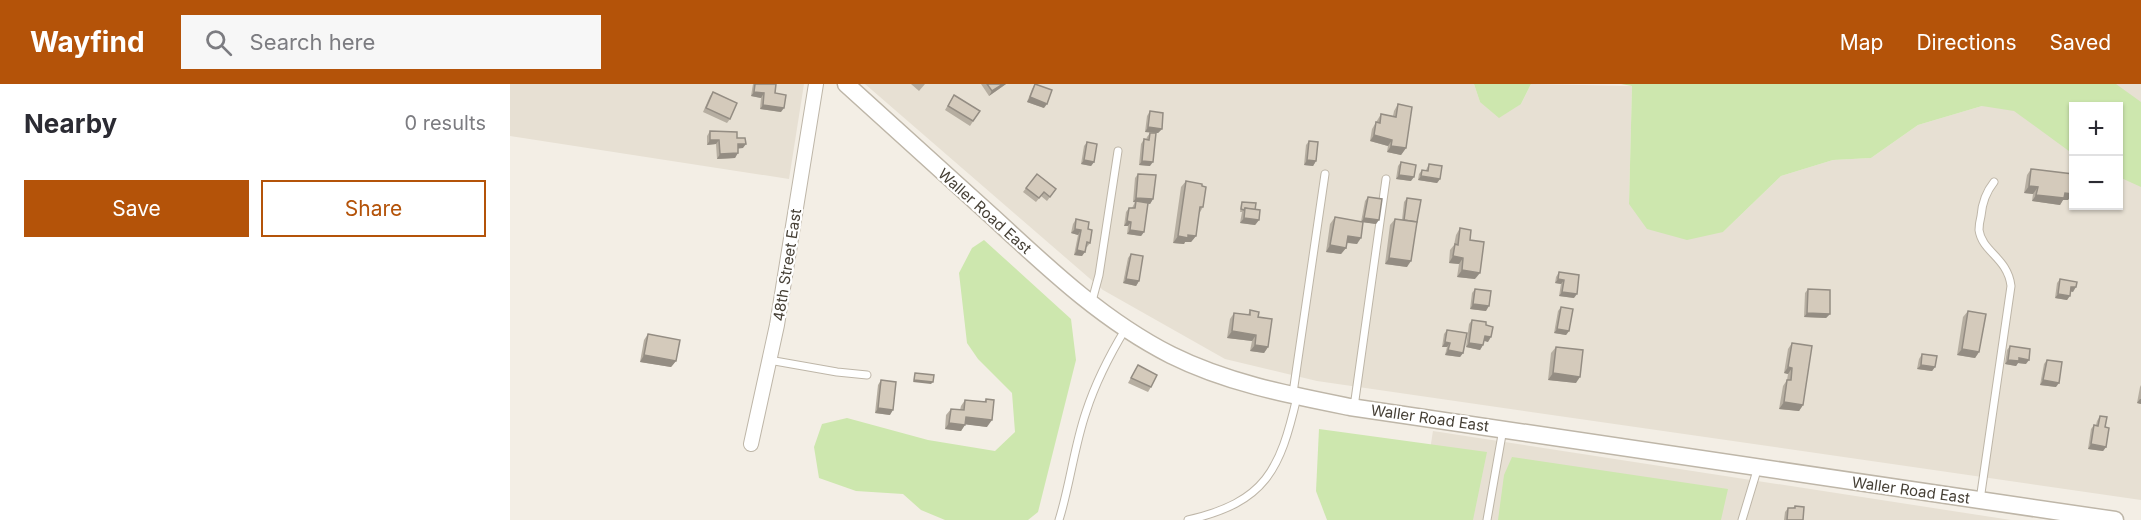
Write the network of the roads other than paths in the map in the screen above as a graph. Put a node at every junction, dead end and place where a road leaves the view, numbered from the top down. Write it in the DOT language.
graph roads {
  1 [pos="816,84"];
  2 [pos="846,84"];
  3 [pos="1118,151"];
  4 [pos="1325,174"];
  5 [pos="1386,179"];
  6 [pos="1994,182"];
  7 [pos="1091,304"];
  8 [pos="1126,328"];
  9 [pos="769,360"];
  10 [pos="867,375"];
  11 [pos="1295,396"];
  12 [pos="1354,407"];
  13 [pos="1503,429"];
  14 [pos="751,444"];
  15 [pos="1758,467"];
  16 [pos="1980,500"];
  17 [pos="1059,520"];
  18 [pos="1188,520"];
  19 [pos="1487,520"];
  20 [pos="1742,520"];
  21 [pos="2115,520"];
  1 -- 9 [label="street, 48th Street East"];
  2 -- 7 [label="street, Waller Road East"];
  3 -- 7 [label="lane"];
  4 -- 11 [label="lane"];
  5 -- 12 [label="lane"];
  6 -- 16 [label="lane"];
  7 -- 8 [label="street, Waller Road East"];
  8 -- 11 [label="street, Waller Road East"];
  8 -- 17 [label="lane"];
  9 -- 10 [label="lane"];
  9 -- 14 [label="street, 48th Street East"];
  11 -- 12 [label="street, Waller Road East"];
  11 -- 18 [label="lane"];
  12 -- 13 [label="street, Waller Road East"];
  13 -- 15 [label="street, Waller Road East"];
  13 -- 19 [label="lane"];
  15 -- 16 [label="street, Waller Road East"];
  15 -- 20 [label="lane"];
  16 -- 21 [label="street, Waller Road East"];
}
